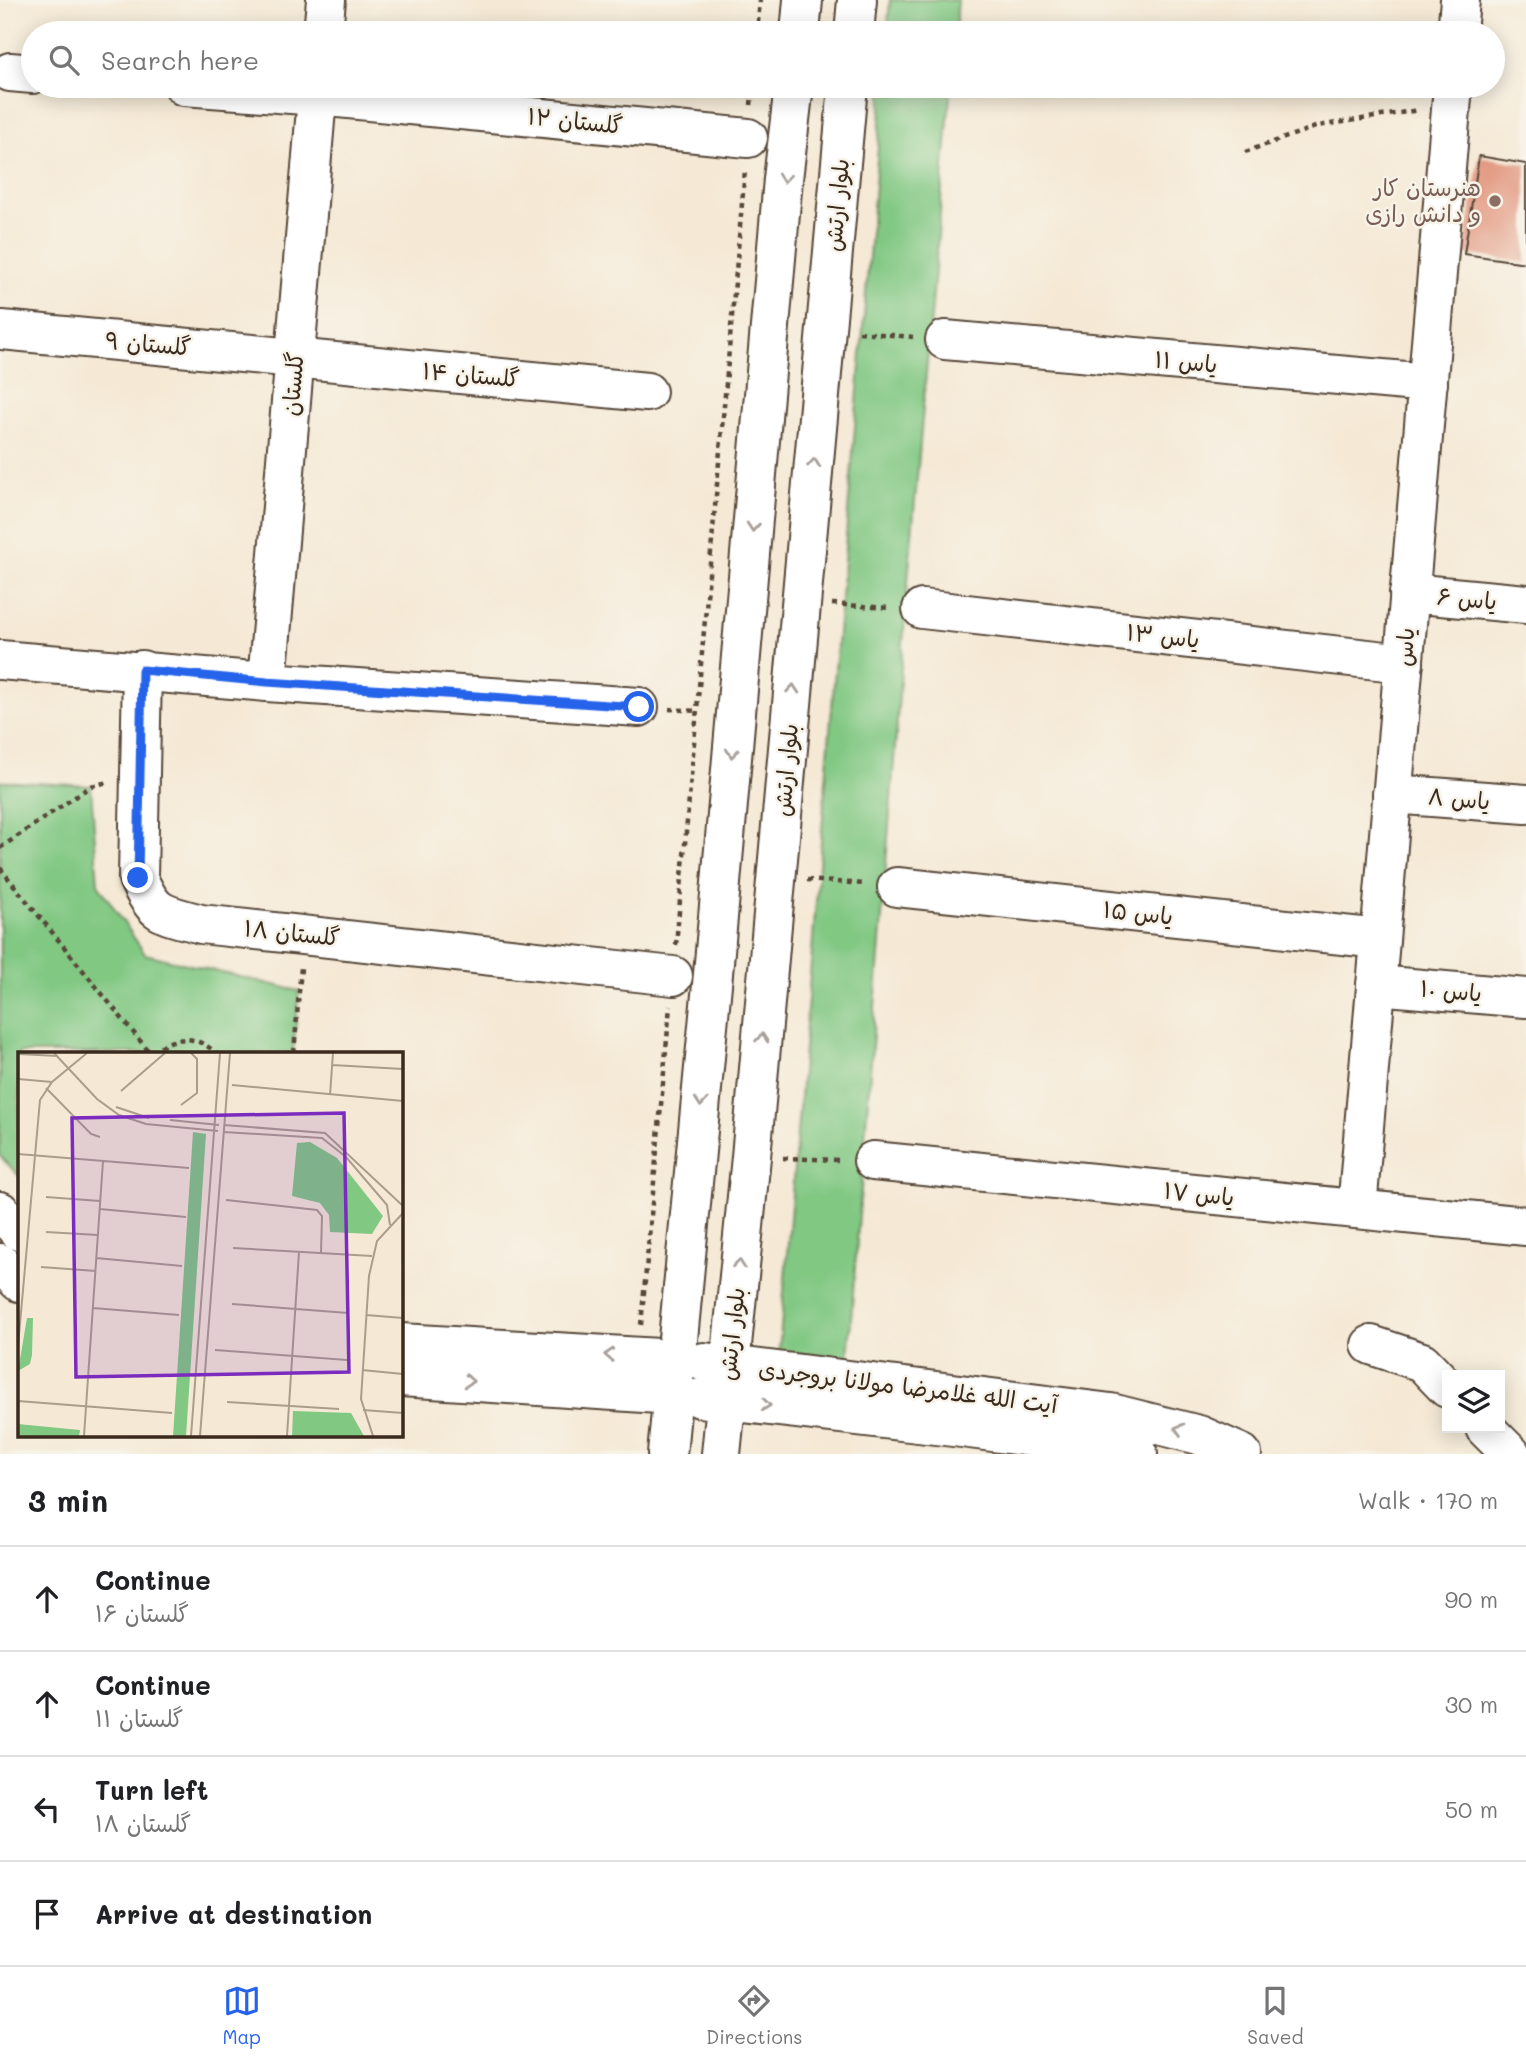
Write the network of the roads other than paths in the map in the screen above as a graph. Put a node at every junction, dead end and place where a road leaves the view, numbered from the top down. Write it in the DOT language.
graph roads {
  1 [pos="326,0"];
  2 [pos="803,0"];
  3 [pos="857,0"];
  4 [pos="1460,0"];
  5 [pos="324,21"];
  6 [pos="801,21"];
  7 [pos="855,21"];
  8 [pos="1458,21"];
  9 [pos="317,98"];
  10 [pos="382,98"];
  11 [pos="793,98"];
  12 [pos="847,98"];
  13 [pos="1452,98"];
  14 [pos="788,137"];
  15 [pos="748,138"];
  16 [pos="843,141"];
  17 [pos="2,330"];
  18 [pos="945,340"];
  19 [pos="295,358"];
  20 [pos="1428,383"];
  21 [pos="647,392"];
  22 [pos="1409,593"];
  23 [pos="1526,604"];
  24 [pos="922,609"];
  25 [pos="0,660"];
  26 [pos="1404,663"];
  27 [pos="142,670"];
  28 [pos="267,682"];
  29 [pos="639,707"];
  30 [pos="1392,793"];
  31 [pos="1526,804"];
  32 [pos="897,887"];
  33 [pos="1380,939"];
  34 [pos="673,976"];
  35 [pos="1376,985"];
  36 [pos="1526,998"];
  37 [pos="873,1161"];
  38 [pos="1357,1209"];
  39 [pos="0,1211"];
  40 [pos="1526,1226"];
  41 [pos="18,1230"];
  42 [pos="0,1263"];
  43 [pos="18,1281"];
  44 [pos="402,1343"];
  45 [pos="1371,1345"];
  46 [pos="402,1377"];
  47 [pos="675,1377"];
  48 [pos="727,1382"];
  49 [pos="1442,1383"];
  50 [pos="1490,1433"];
  51 [pos="667,1454"];
  52 [pos="721,1454"];
  53 [pos="1138,1454"];
  54 [pos="1242,1454"];
  55 [pos="1511,1454"];
  56 [pos="1516,1454"];
  1 -- 5 [label="street"];
  2 -- 6 [label="street"];
  3 -- 7 [label="street"];
  4 -- 8 [label="street"];
  9 -- 19 [label="street, گلستان"];
  10 -- 15 [label="street, گلستان ۱۲"];
  11 -- 14 [label="street"];
  12 -- 16 [label="street, بلوار ارتش"];
  13 -- 20 [label="street, یاس"];
  14 -- 16 [label="street"];
  14 -- 47 [label="street, one-way"];
  48 -- 16 [label="street, بلوار ارتش, one-way"];
  17 -- 19 [label="street, گلستان ۹"];
  18 -- 20 [label="street, یاس ۱۱"];
  19 -- 21 [label="street, گلستان ۱۴"];
  19 -- 28 [label="street, گلستان"];
  20 -- 22 [label="street, یاس"];
  22 -- 23 [label="street, یاس ۶"];
  22 -- 26 [label="street, یاس"];
  24 -- 26 [label="street, یاس ۱۳"];
  25 -- 27 [label="street"];
  26 -- 30 [label="street, یاس"];
  27 -- 28 [label="street"];
  27 -- 34 [label="street, گلستان ۱۸"];
  28 -- 29 [label="street"];
  30 -- 31 [label="street, یاس ۸"];
  30 -- 33 [label="street, یاس"];
  32 -- 33 [label="street, یاس ۱۵"];
  33 -- 35 [label="street, یاس"];
  35 -- 36 [label="street, یاس ۱۰"];
  35 -- 38 [label="street, یاس"];
  37 -- 38 [label="street, یاس ۱۷"];
  38 -- 40 [label="street, یاس ۱۷"];
  39 -- 41 [label="street"];
  42 -- 43 [label="street"];
  47 -- 44 [label="street, آیت الله غلامرضا مولانا بروجردی, one-way"];
  45 -- 49 [label="street"];
  46 -- 47 [label="street, آیت الله غلامرضا مولانا بروجردی, one-way"];
  47 -- 48 [label="street, آیت الله غلامرضا مولانا بروجردی"];
  47 -- 51 [label="street"];
  48 -- 52 [label="street, بلوار ارتش"];
  48 -- 53 [label="street, آیت الله غلامرضا مولانا بروجردی, one-way"];
  54 -- 48 [label="street, آیت الله غلامرضا مولانا بروجردی, one-way"];
  50 -- 55 [label="street"];
  55 -- 56 [label="street"];
}
